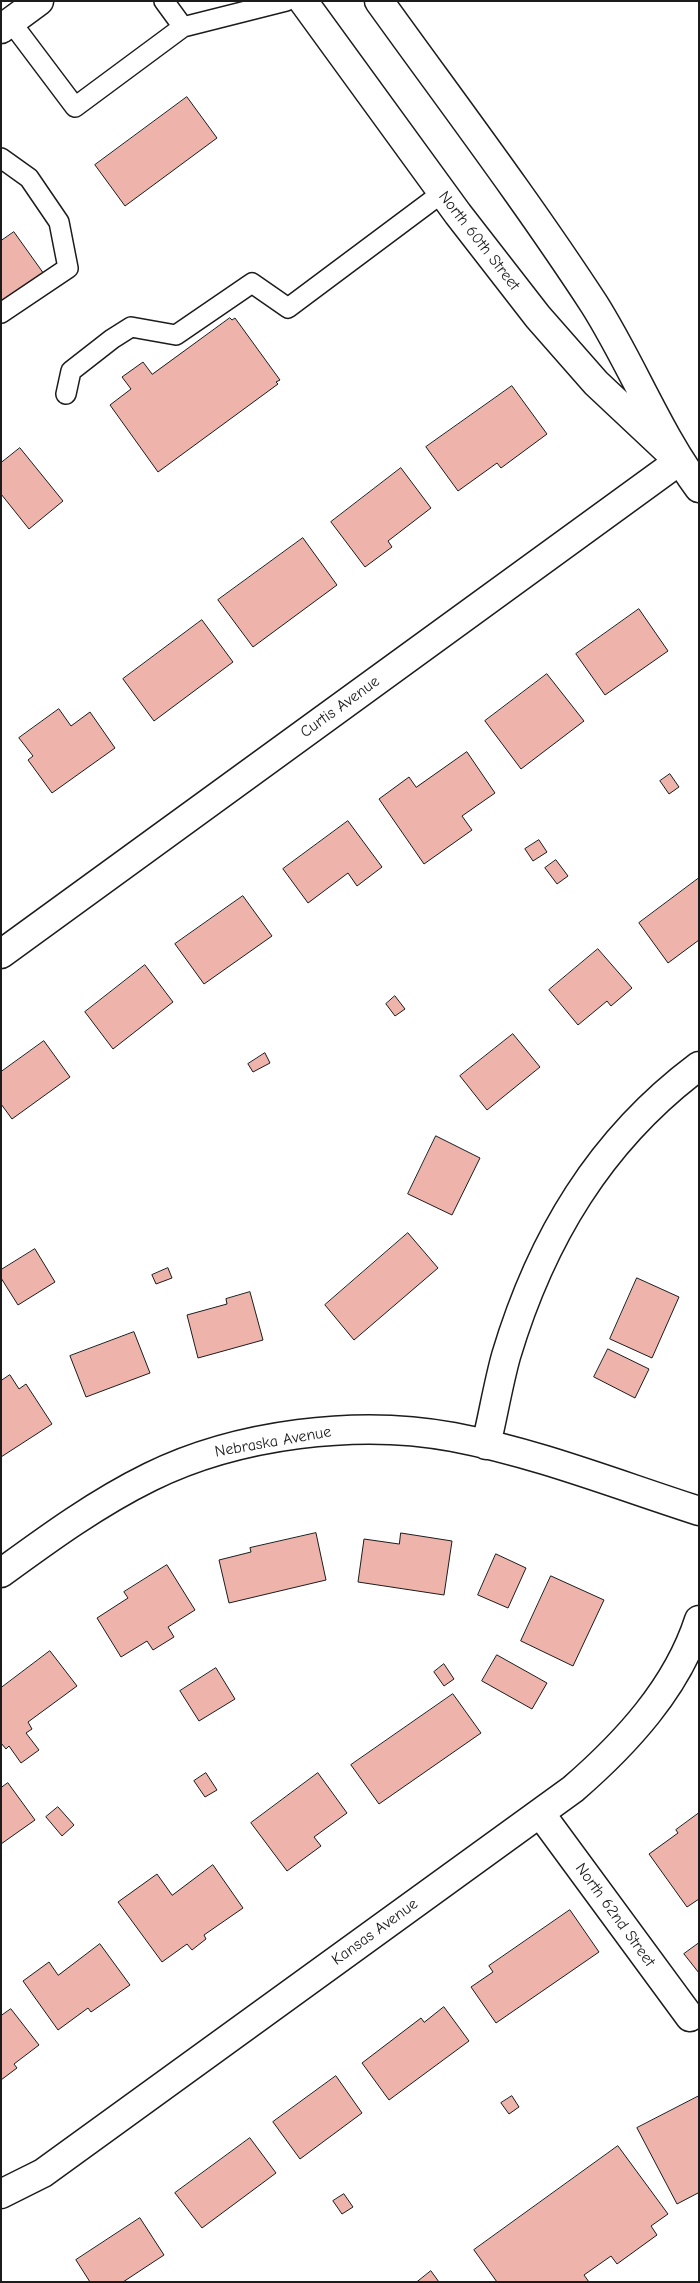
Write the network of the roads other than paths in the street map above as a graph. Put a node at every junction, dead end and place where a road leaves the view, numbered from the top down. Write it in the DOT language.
graph roads {
  1 [pos="39,1"];
  2 [pos="164,1"];
  3 [pos="286,1"];
  4 [pos="303,1"];
  5 [pos="379,1"];
  6 [pos="6,25"];
  7 [pos="183,27"];
  8 [pos="1,158"];
  9 [pos="442,193"];
  10 [pos="1,314"];
  11 [pos="66,394"];
  12 [pos="679,461"];
  13 [pos="699,488"];
  14 [pos="1,954"];
  15 [pos="699,1066"];
  16 [pos="486,1445"];
  17 [pos="699,1511"];
  18 [pos="1,1573"];
  19 [pos="699,1620"];
  20 [pos="540,1813"];
  21 [pos="690,2017"];
  22 [pos="1,2194"];
  1 -- 6 [label="street"];
  2 -- 7 [label="lane"];
  3 -- 7 [label="lane"];
  4 -- 9 [label="street, North 60th Street"];
  5 -- 12 [label="street, North 60th Street"];
  6 -- 7 [label="lane"];
  8 -- 10 [label="lane"];
  9 -- 11 [label="lane"];
  9 -- 12 [label="street, North 60th Street"];
  12 -- 13 [label="street, North 60th Street"];
  12 -- 14 [label="street, Curtis Avenue"];
  15 -- 16 [label="street"];
  16 -- 17 [label="street, Nebraska Avenue"];
  16 -- 18 [label="street, Nebraska Avenue"];
  19 -- 20 [label="street, Kansas Avenue"];
  20 -- 21 [label="street, North 62nd Street"];
  20 -- 22 [label="street, Kansas Avenue"];
}
